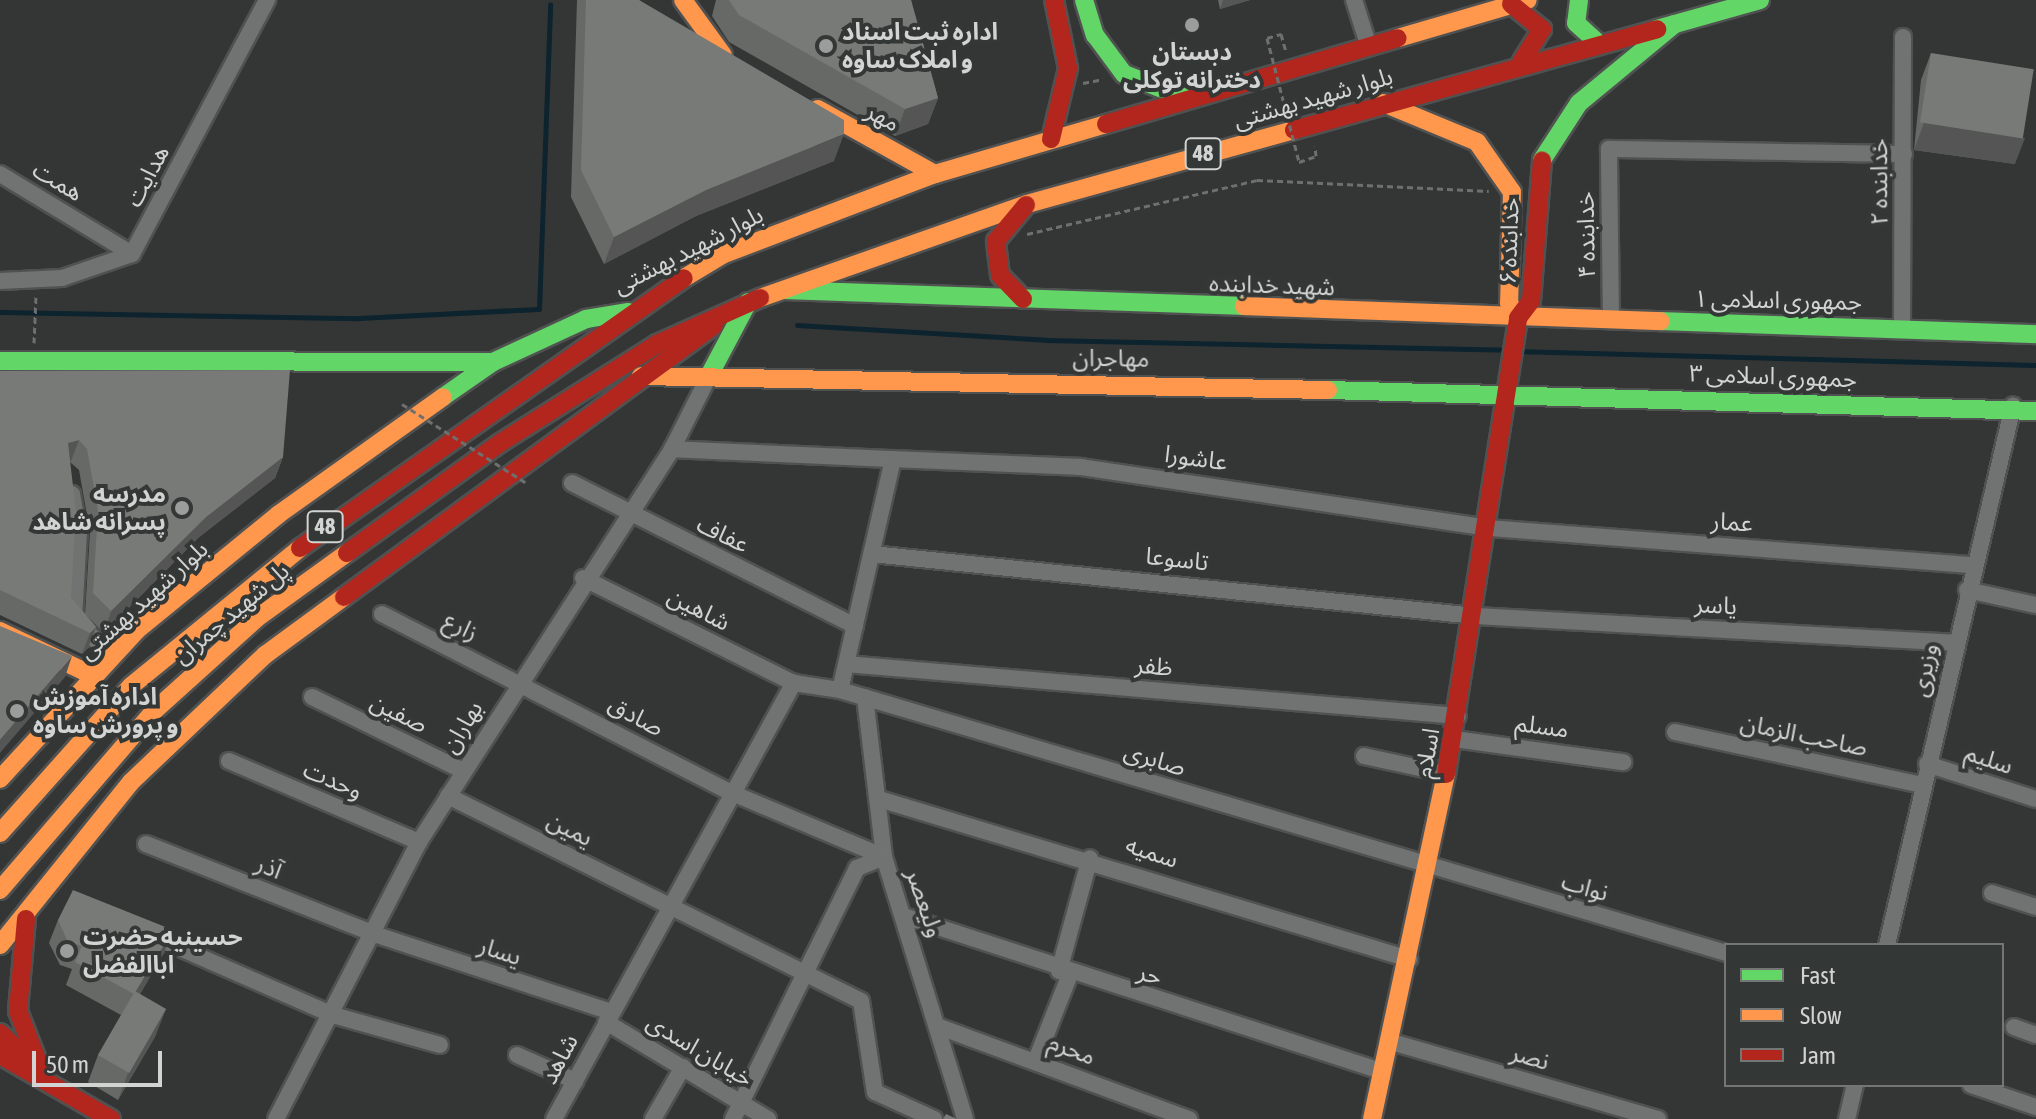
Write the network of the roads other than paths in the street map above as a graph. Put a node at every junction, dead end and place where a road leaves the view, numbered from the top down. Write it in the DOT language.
graph roads {
  1 [pos="267,0"];
  2 [pos="683,0"];
  3 [pos="708,0"];
  4 [pos="1054,0"];
  5 [pos="1084,0"];
  6 [pos="1354,0"];
  7 [pos="1579,0"];
  8 [pos="1760,0"];
  9 [pos="1519,2"];
  10 [pos="1675,23"];
  11 [pos="705,30"];
  12 [pos="682,32"];
  13 [pos="1095,35"];
  14 [pos="1903,37"];
  15 [pos="1596,41"];
  16 [pos="1066,42"];
  17 [pos="1368,44"];
  18 [pos="1521,62"];
  19 [pos="1183,97"];
  20 [pos="803,100"];
  21 [pos="1383,103"];
  22 [pos="1051,139"];
  23 [pos="1904,154"];
  24 [pos="0,174"];
  25 [pos="935,174"];
  26 [pos="1027,204"];
  27 [pos="132,254"];
  28 [pos="0,281"];
  29 [pos="780,290"];
  30 [pos="1023,299"];
  31 [pos="748,302"];
  32 [pos="628,312"];
  33 [pos="1518,318"];
  34 [pos="1611,320"];
  35 [pos="1902,327"];
  36 [pos="2036,334"];
  37 [pos="657,344"];
  38 [pos="0,361"];
  39 [pos="493,362"];
  40 [pos="711,372"];
  41 [pos="641,376"];
  42 [pos="1509,392"];
  43 [pos="2013,406"];
  44 [pos="2036,411"];
  45 [pos="672,449"];
  46 [pos="893,459"];
  47 [pos="68,472"];
  48 [pos="572,483"];
  49 [pos="627,513"];
  50 [pos="1489,528"];
  51 [pos="872,554"];
  52 [pos="1972,565"];
  53 [pos="583,578"];
  54 [pos="1967,590"];
  55 [pos="2036,605"];
  56 [pos="382,614"];
  57 [pos="1475,616"];
  58 [pos="855,626"];
  59 [pos="0,631"];
  60 [pos="1954,643"];
  61 [pos="111,656"];
  62 [pos="846,664"];
  63 [pos="92,675"];
  64 [pos="518,681"];
  65 [pos="794,683"];
  66 [pos="840,690"];
  67 [pos="312,697"];
  68 [pos="865,697"];
  69 [pos="1458,716"];
  70 [pos="1675,732"];
  71 [pos="1454,739"];
  72 [pos="1364,756"];
  73 [pos="229,761"];
  74 [pos="1623,762"];
  75 [pos="1927,764"];
  76 [pos="464,771"];
  77 [pos="1447,774"];
  78 [pos="0,779"];
  79 [pos="1923,785"];
  80 [pos="732,793"];
  81 [pos="448,796"];
  82 [pos="879,799"];
  83 [pos="2036,799"];
  84 [pos="0,833"];
  85 [pos="419,842"];
  86 [pos="146,844"];
  87 [pos="884,857"];
  88 [pos="1090,858"];
  89 [pos="1431,866"];
  90 [pos="0,890"];
  91 [pos="1992,893"];
  92 [pos="670,904"];
  93 [pos="2036,907"];
  94 [pos="27,916"];
  95 [pos="907,917"];
  96 [pos="125,924"];
  97 [pos="0,931"];
  98 [pos="374,934"];
  99 [pos="1887,943"];
  100 [pos="0,945"];
  101 [pos="1724,952"];
  102 [pos="1409,959"];
  103 [pos="1064,973"];
  104 [pos="808,977"];
  105 [pos="333,1015"];
  106 [pos="609,1017"];
  107 [pos="937,1026"];
  108 [pos="2014,1027"];
  109 [pos="0,1033"];
  110 [pos="2036,1035"];
  111 [pos="1388,1041"];
  112 [pos="440,1045"];
  113 [pos="0,1055"];
  114 [pos="517,1055"];
  115 [pos="1036,1060"];
  116 [pos="0,1065"];
  117 [pos="683,1067"];
  118 [pos="1381,1071"];
  119 [pos="43,1075"];
  120 [pos="575,1081"];
  121 [pos="1855,1087"];
  122 [pos="1977,1087"];
  123 [pos="742,1102"];
  124 [pos="2036,1107"];
  125 [pos="279,1118"];
  126 [pos="111,1119"];
  127 [pos="554,1119"];
  128 [pos="653,1119"];
  129 [pos="733,1119"];
  130 [pos="768,1119"];
  131 [pos="934,1119"];
  132 [pos="965,1119"];
  133 [pos="1189,1119"];
  134 [pos="1372,1119"];
  135 [pos="1658,1119"];
  136 [pos="1847,1119"];
  1 -- 27 [label="street, هدایت"];
  2 -- 11 [label="main road"];
  3 -- 11 [label="main road"];
  4 -- 16 [label="main road"];
  5 -- 13 [label="main road"];
  6 -- 17 [label="street"];
  7 -- 15 [label="main road"];
  8 -- 10 [label="main road, بلوار شهید بهشتی / 48"];
  9 -- 17 [label="main road, بلوار شهید بهشتی / 48"];
  9 -- 18 [label="main road"];
  10 -- 15 [label="main road, بلوار شهید بهشتی / 48"];
  10 -- 33 [label="main road, خدابنده ۶"];
  11 -- 12 [label="main road"];
  13 -- 16 [label="main road"];
  13 -- 19 [label="main road"];
  14 -- 23 [label="street, خدابنده ۲"];
  15 -- 18 [label="main road, بلوار شهید بهشتی / 48"];
  16 -- 22 [label="main road"];
  17 -- 19 [label="main road, بلوار شهید بهشتی / 48"];
  18 -- 21 [label="main road, بلوار شهید بهشتی / 48"];
  19 -- 22 [label="main road, بلوار شهید بهشتی / 48"];
  20 -- 25 [label="main road, مهر"];
  21 -- 26 [label="main road, بلوار شهید بهشتی / 48"];
  21 -- 33 [label="main road, خدابنده ۶"];
  22 -- 25 [label="main road, بلوار شهید بهشتی / 48"];
  23 -- 34 [label="street, خدابنده ۴"];
  23 -- 35 [label="street, خدابنده ۲"];
  24 -- 27 [label="street, همت"];
  25 -- 32 [label="main road, بلوار شهید بهشتی / 48"];
  26 -- 29 [label="main road, بلوار شهید بهشتی / 48"];
  26 -- 30 [label="main road"];
  27 -- 28 [label="street"];
  29 -- 30 [label="main road, شهید خدابنده"];
  29 -- 31 [label="main road, بلوار شهید بهشتی / 48"];
  30 -- 33 [label="main road, شهید خدابنده"];
  31 -- 37 [label="main road, بلوار شهید بهشتی / 48"];
  31 -- 40 [label="main road"];
  31 -- 41 [label="main road, بلوار شهید بهشتی"];
  32 -- 39 [label="main road, بلوار شهید بهشتی"];
  32 -- 84 [label="main road, پل شهید چمران / 48"];
  33 -- 34 [label="main road, جمهوری اسلامی ۱"];
  33 -- 42 [label="main road, اسلام"];
  34 -- 35 [label="main road, جمهوری اسلامی ۱"];
  35 -- 36 [label="main road, جمهوری اسلامی ۱"];
  37 -- 90 [label="main road, پل شهید چمران / 48"];
  38 -- 39 [label="main road"];
  39 -- 61 [label="main road, بلوار شهید بهشتی"];
  40 -- 41 [label="main road, مهاجران"];
  40 -- 42 [label="main road, مهاجران"];
  40 -- 45 [label="street, بهاران"];
  41 -- 94 [label="main road, بلوار شهید بهشتی"];
  42 -- 43 [label="main road, جمهوری اسلامی ۳"];
  42 -- 50 [label="main road, اسلام"];
  43 -- 44 [label="main road, جمهوری اسلامی ۳"];
  43 -- 52 [label="street, وزیری"];
  45 -- 46 [label="street, عاشورا"];
  45 -- 49 [label="street, بهاران"];
  46 -- 50 [label="street, عاشورا"];
  46 -- 51 [label="street"];
  47 -- 61 [label="street"];
  48 -- 49 [label="street, عفاف"];
  49 -- 53 [label="street, بهاران"];
  49 -- 58 [label="street, عفاف"];
  50 -- 52 [label="street, عمار"];
  50 -- 57 [label="main road, اسلام"];
  51 -- 57 [label="street, تاسوعا"];
  51 -- 58 [label="street"];
  52 -- 54 [label="street, وزیری"];
  53 -- 64 [label="street, بهاران"];
  53 -- 65 [label="street, شاهین"];
  54 -- 55 [label="street"];
  54 -- 60 [label="street, وزیری"];
  56 -- 64 [label="street, زارع"];
  57 -- 60 [label="street, یاسر"];
  57 -- 69 [label="main road, اسلام"];
  58 -- 62 [label="street"];
  59 -- 63 [label="main road"];
  60 -- 75 [label="street, وزیری"];
  61 -- 63 [label="main road, بلوار شهید بهشتی"];
  62 -- 66 [label="street"];
  62 -- 69 [label="street, ظفر"];
  63 -- 78 [label="main road, بلوار شهید بهشتی"];
  64 -- 76 [label="street, بهاران"];
  64 -- 80 [label="street, صادق"];
  65 -- 66 [label="street, شاهین"];
  65 -- 80 [label="street, شاهد"];
  66 -- 68 [label="street, صابری"];
  67 -- 76 [label="street, صفین"];
  68 -- 82 [label="street, ولیعصر"];
  68 -- 89 [label="street, صابری"];
  69 -- 71 [label="main road, اسلام"];
  70 -- 79 [label="street, صاحب الزمان"];
  71 -- 74 [label="street, مسلم"];
  71 -- 77 [label="main road, اسلام"];
  72 -- 77 [label="street"];
  73 -- 85 [label="street, وحدت"];
  75 -- 79 [label="street, وزیری"];
  75 -- 83 [label="street, سلیم"];
  76 -- 81 [label="street, بهاران"];
  77 -- 89 [label="main road, اسلام"];
  79 -- 99 [label="street, وزیری"];
  80 -- 87 [label="street, صادق"];
  80 -- 92 [label="street, شاهد"];
  81 -- 85 [label="street, بهاران"];
  81 -- 92 [label="street, یمین"];
  82 -- 87 [label="street, ولیعصر"];
  82 -- 88 [label="street, سمیه"];
  85 -- 98 [label="street, بهاران"];
  86 -- 98 [label="street, آذر"];
  87 -- 95 [label="street, ولیعصر"];
  87 -- 104 [label="street"];
  88 -- 102 [label="street, سمیه"];
  88 -- 103 [label="street"];
  89 -- 101 [label="street, نواب"];
  89 -- 102 [label="main road, اسلام"];
  91 -- 93 [label="street"];
  92 -- 104 [label="street, یمین"];
  92 -- 106 [label="street, شاهد"];
  94 -- 97 [label="main road"];
  94 -- 100 [label="main road, بلوار شهید بهشتی"];
  94 -- 119 [label="main road"];
  95 -- 103 [label="street, حر"];
  95 -- 107 [label="street, ولیعصر"];
  96 -- 105 [label="street"];
  98 -- 105 [label="street, بهاران"];
  98 -- 106 [label="street, یسار"];
  102 -- 111 [label="main road, اسلام"];
  103 -- 115 [label="street"];
  103 -- 118 [label="street, حر"];
  104 -- 123 [label="street"];
  104 -- 131 [label="street, یمین"];
  105 -- 112 [label="street"];
  105 -- 125 [label="street, بهاران"];
  106 -- 117 [label="street, خیابان اسدی"];
  106 -- 120 [label="street, شاهد"];
  107 -- 115 [label="street, محرم"];
  107 -- 132 [label="street, ولیعصر"];
  108 -- 110 [label="street"];
  109 -- 119 [label="main road"];
  111 -- 118 [label="main road, اسلام"];
  111 -- 135 [label="street, نصر"];
  113 -- 119 [label="main road"];
  114 -- 120 [label="street"];
  115 -- 133 [label="street, محرم"];
  116 -- 119 [label="main road"];
  117 -- 123 [label="street, خیابان اسدی"];
  117 -- 128 [label="street"];
  118 -- 134 [label="main road, اسلام"];
  119 -- 126 [label="main road"];
  120 -- 127 [label="street, شاهد"];
  121 -- 136 [label="street"];
  122 -- 124 [label="street"];
  123 -- 129 [label="street"];
  123 -- 130 [label="street, خیابان اسدی"];
}
